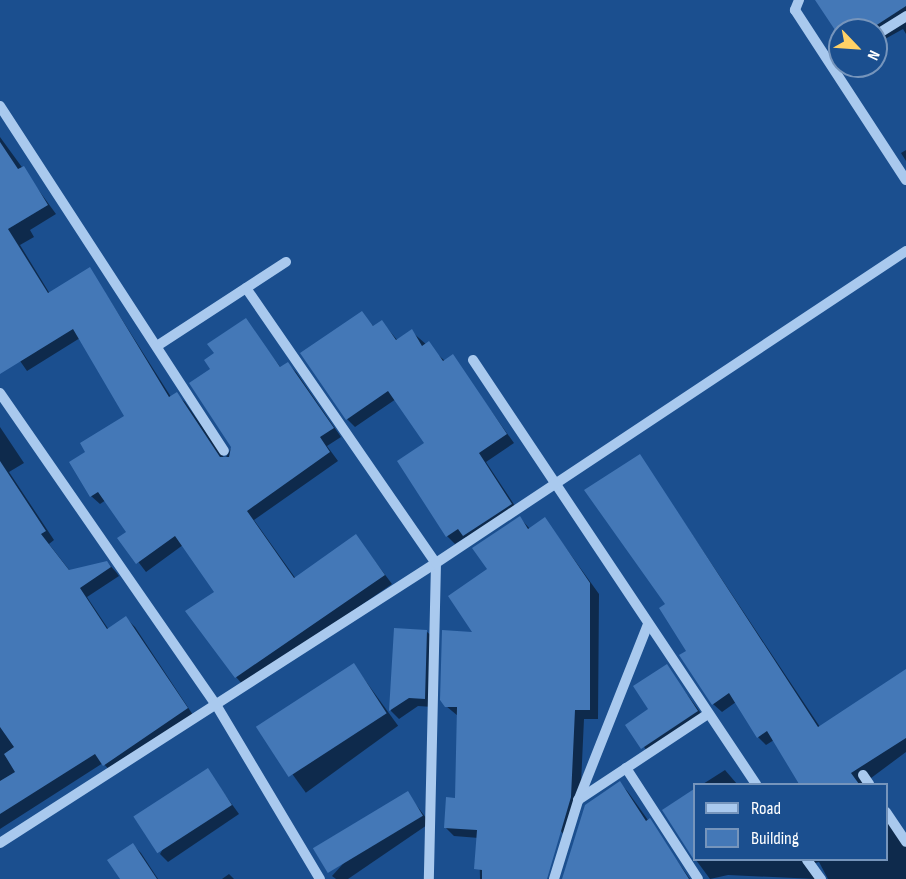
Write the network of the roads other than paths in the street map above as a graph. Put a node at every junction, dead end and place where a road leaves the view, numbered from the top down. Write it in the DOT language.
graph roads {
  1 [pos="799,0"];
  2 [pos="906,16"];
  3 [pos="888,27"];
  4 [pos="828,52"];
  5 [pos="845,78"];
  6 [pos="0,106"];
  7 [pos="906,180"];
  8 [pos="906,250"];
  9 [pos="286,262"];
  10 [pos="246,288"];
  11 [pos="157,346"];
  12 [pos="472,360"];
  13 [pos="0,393"];
  14 [pos="224,450"];
  15 [pos="551,485"];
  16 [pos="436,563"];
  17 [pos="648,624"];
  18 [pos="215,703"];
  19 [pos="708,714"];
  20 [pos="626,768"];
  21 [pos="755,783"];
  22 [pos="578,801"];
  23 [pos="888,815"];
  24 [pos="906,842"];
  25 [pos="0,843"];
  26 [pos="808,861"];
  27 [pos="320,879"];
  28 [pos="429,879"];
  29 [pos="554,879"];
  30 [pos="698,879"];
  31 [pos="821,879"];
  1 -- 4 [label="street"];
  2 -- 3 [label="street"];
  5 -- 7 [label="street"];
  6 -- 11 [label="street"];
  8 -- 15 [label="street"];
  9 -- 10 [label="street"];
  10 -- 11 [label="street"];
  10 -- 16 [label="street"];
  11 -- 14 [label="street"];
  12 -- 15 [label="street"];
  13 -- 18 [label="street"];
  15 -- 16 [label="street"];
  15 -- 17 [label="street"];
  16 -- 18 [label="street"];
  16 -- 28 [label="street"];
  17 -- 19 [label="street"];
  17 -- 22 [label="street"];
  18 -- 25 [label="street"];
  18 -- 27 [label="street"];
  19 -- 20 [label="street"];
  19 -- 21 [label="street"];
  20 -- 22 [label="street"];
  20 -- 30 [label="street"];
  22 -- 29 [label="street"];
  23 -- 24 [label="street"];
  26 -- 31 [label="street"];
}
